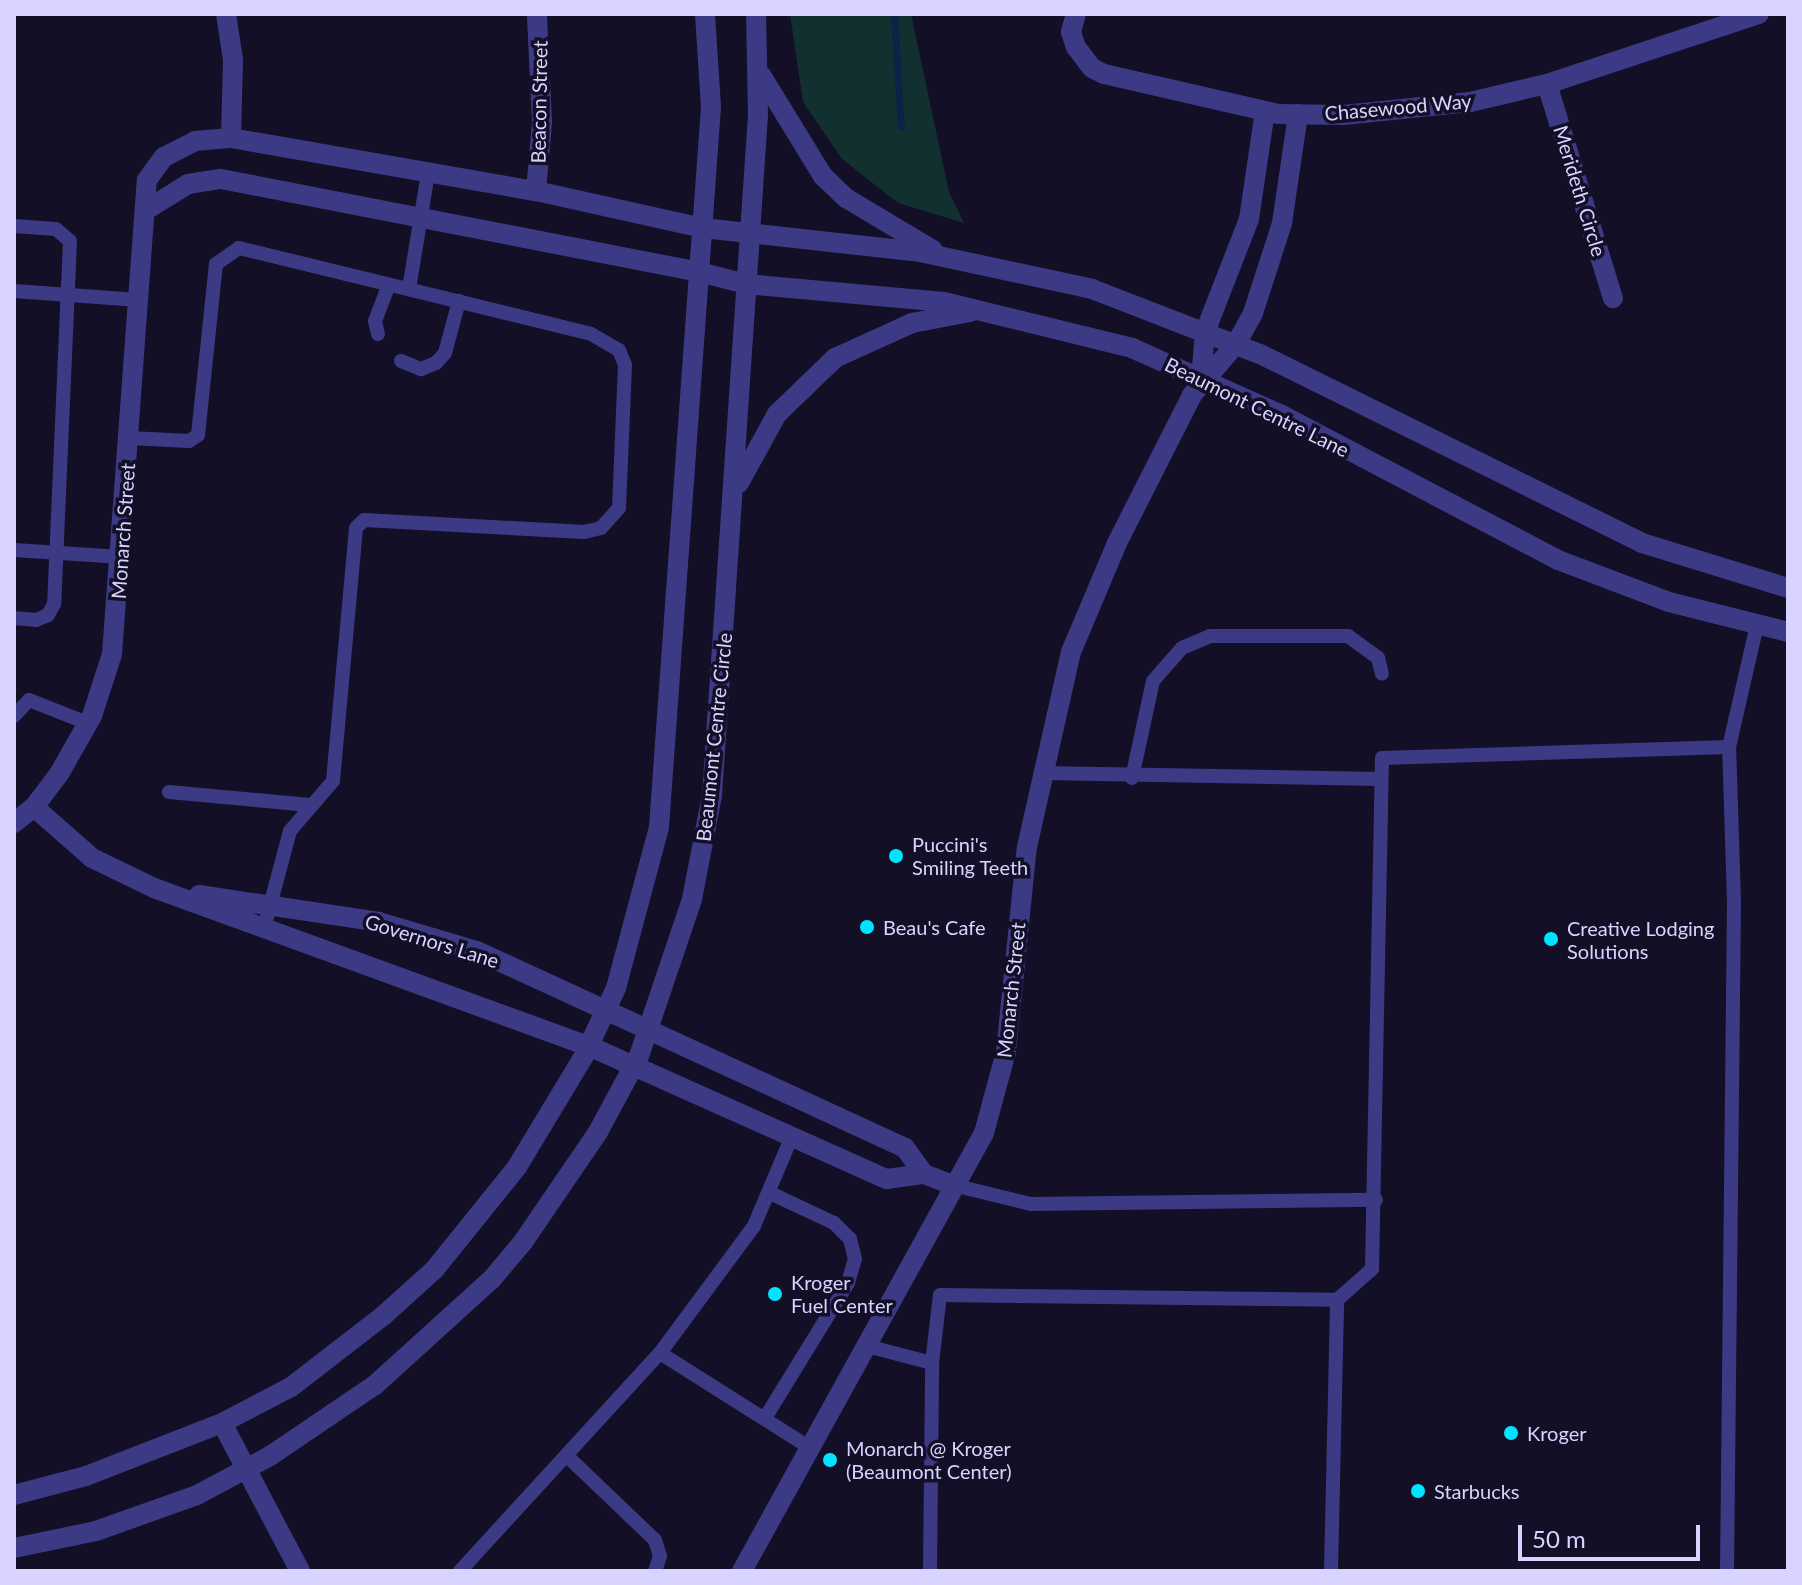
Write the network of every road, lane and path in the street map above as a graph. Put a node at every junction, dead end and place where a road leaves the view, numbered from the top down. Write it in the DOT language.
graph roads {
  1 [pos="226,14"];
  2 [pos="537,14"];
  3 [pos="705,14"];
  4 [pos="756,14"];
  5 [pos="1076,14"];
  6 [pos="1759,14"];
  7 [pos="759,72"];
  8 [pos="1547,84"];
  9 [pos="1265,111"];
  10 [pos="1298,114"];
  11 [pos="231,138"];
  12 [pos="428,173"];
  13 [pos="536,191"];
  14 [pos="146,210"];
  15 [pos="420,217"];
  16 [pos="14,226"];
  17 [pos="703,228"];
  18 [pos="751,231"];
  19 [pos="943,256"];
  20 [pos="699,272"];
  21 [pos="746,284"];
  22 [pos="389,285"];
  23 [pos="409,289"];
  24 [pos="14,291"];
  25 [pos="66,294"];
  26 [pos="1613,298"];
  27 [pos="139,300"];
  28 [pos="459,301"];
  29 [pos="982,310"];
  30 [pos="1205,332"];
  31 [pos="378,334"];
  32 [pos="1236,344"];
  33 [pos="401,361"];
  34 [pos="1201,379"];
  35 [pos="130,438"];
  36 [pos="733,495"];
  37 [pos="14,550"];
  38 [pos="56,553"];
  39 [pos="122,557"];
  40 [pos="1788,588"];
  41 [pos="14,618"];
  42 [pos="1757,625"];
  43 [pos="1788,632"];
  44 [pos="1382,674"];
  45 [pos="22,699"];
  46 [pos="14,716"];
  47 [pos="87,723"];
  48 [pos="1729,747"];
  49 [pos="1041,773"];
  50 [pos="1132,778"];
  51 [pos="1381,779"];
  52 [pos="169,792"];
  53 [pos="309,805"];
  54 [pos="34,807"];
  55 [pos="14,823"];
  56 [pos="154,888"];
  57 [pos="271,906"];
  58 [pos="264,928"];
  59 [pos="607,1007"];
  60 [pos="649,1029"];
  61 [pos="589,1046"];
  62 [pos="633,1067"];
  63 [pos="792,1136"];
  64 [pos="924,1174"];
  65 [pos="953,1185"];
  66 [pos="770,1193"];
  67 [pos="1376,1200"];
  68 [pos="1337,1300"];
  69 [pos="867,1346"];
  70 [pos="660,1353"];
  71 [pos="932,1363"];
  72 [pos="765,1418"];
  73 [pos="222,1423"];
  74 [pos="810,1448"];
  75 [pos="567,1456"];
  76 [pos="247,1470"];
  77 [pos="14,1495"];
  78 [pos="14,1548"];
  79 [pos="300,1571"];
  80 [pos="460,1571"];
  81 [pos="655,1571"];
  82 [pos="742,1571"];
  83 [pos="930,1571"];
  84 [pos="1331,1571"];
  85 [pos="1727,1571"];
  1 -- 11 [label="street"];
  2 -- 13 [label="street, Beacon Street"];
  3 -- 17 [label="street"];
  4 -- 7 [label="street, Beaumont Centre Circle"];
  5 -- 9 [label="street, Chasewood Way"];
  6 -- 8 [label="street, Chasewood Way"];
  7 -- 18 [label="street, Beaumont Centre Circle"];
  7 -- 19 [label="street"];
  8 -- 10 [label="street, Chasewood Way"];
  8 -- 26 [label="street, Merideth Circle"];
  9 -- 10 [label="street, Chasewood Way"];
  9 -- 30 [label="street"];
  10 -- 32 [label="street"];
  11 -- 12 [label="street, Monarch Street"];
  11 -- 14 [label="street, Monarch Street"];
  12 -- 13 [label="street, Monarch Street"];
  12 -- 15 [label="lane"];
  13 -- 17 [label="street, Monarch Street"];
  14 -- 15 [label="street"];
  14 -- 27 [label="street, Monarch Street"];
  15 -- 20 [label="street"];
  15 -- 23 [label="lane"];
  16 -- 25 [label="lane"];
  17 -- 18 [label="street"];
  17 -- 20 [label="street"];
  18 -- 19 [label="street"];
  18 -- 21 [label="street, Beaumont Centre Circle"];
  19 -- 30 [label="street"];
  20 -- 21 [label="street, Beaumont Centre Lane"];
  20 -- 59 [label="street"];
  21 -- 29 [label="street, Beaumont Centre Lane"];
  21 -- 36 [label="street, Beaumont Centre Circle"];
  22 -- 23 [label="lane"];
  22 -- 31 [label="lane"];
  22 -- 35 [label="lane"];
  23 -- 28 [label="lane"];
  24 -- 25 [label="lane"];
  25 -- 27 [label="lane"];
  25 -- 38 [label="lane"];
  27 -- 35 [label="street, Monarch Street"];
  28 -- 33 [label="lane"];
  28 -- 53 [label="lane"];
  29 -- 34 [label="street, Beaumont Centre Lane"];
  29 -- 36 [label="street"];
  30 -- 32 [label="street"];
  30 -- 34 [label="street"];
  32 -- 34 [label="street"];
  32 -- 40 [label="street"];
  34 -- 42 [label="street, Beaumont Centre Lane"];
  34 -- 49 [label="street, Monarch Street"];
  35 -- 39 [label="street, Monarch Street"];
  36 -- 60 [label="street, Beaumont Centre Circle"];
  37 -- 38 [label="lane"];
  38 -- 39 [label="lane"];
  38 -- 41 [label="lane"];
  39 -- 47 [label="street, Monarch Street"];
  42 -- 43 [label="street, Beaumont Centre Lane"];
  42 -- 48 [label="lane"];
  44 -- 50 [label="lane"];
  45 -- 46 [label="lane"];
  45 -- 47 [label="lane"];
  47 -- 54 [label="street, Monarch Street"];
  48 -- 51 [label="lane"];
  48 -- 85 [label="lane"];
  49 -- 50 [label="lane"];
  49 -- 65 [label="street, Monarch Street"];
  50 -- 51 [label="lane"];
  51 -- 67 [label="lane"];
  52 -- 53 [label="lane"];
  53 -- 57 [label="lane"];
  54 -- 55 [label="street, Monarch Street"];
  54 -- 56 [label="street, Governors Lane"];
  56 -- 57 [label="street, Governors Lane"];
  56 -- 58 [label="street, Governors Lane"];
  57 -- 58 [label="lane"];
  57 -- 59 [label="street, Governors Lane"];
  58 -- 61 [label="street, Governors Lane"];
  59 -- 60 [label="street, Governors Lane"];
  59 -- 61 [label="street"];
  60 -- 62 [label="street, Beaumont Centre Circle"];
  60 -- 64 [label="street, Governors Lane"];
  61 -- 62 [label="street, Governors Lane"];
  61 -- 73 [label="street"];
  62 -- 63 [label="street, Governors Lane"];
  62 -- 76 [label="street, Beaumont Centre Circle"];
  63 -- 64 [label="street, Governors Lane"];
  63 -- 66 [label="lane"];
  64 -- 65 [label="street"];
  65 -- 67 [label="lane"];
  65 -- 69 [label="street, Monarch Street"];
  66 -- 70 [label="lane"];
  66 -- 72 [label="lane"];
  67 -- 68 [label="lane"];
  68 -- 71 [label="lane"];
  68 -- 84 [label="lane"];
  69 -- 71 [label="lane"];
  69 -- 74 [label="street, Monarch Street"];
  70 -- 72 [label="lane"];
  70 -- 75 [label="lane"];
  71 -- 83 [label="lane"];
  72 -- 74 [label="lane"];
  73 -- 76 [label="street"];
  73 -- 77 [label="street"];
  74 -- 82 [label="street, Monarch Street"];
  75 -- 80 [label="lane"];
  75 -- 81 [label="lane"];
  76 -- 78 [label="street, Beaumont Centre Circle"];
  76 -- 79 [label="street"];
}
